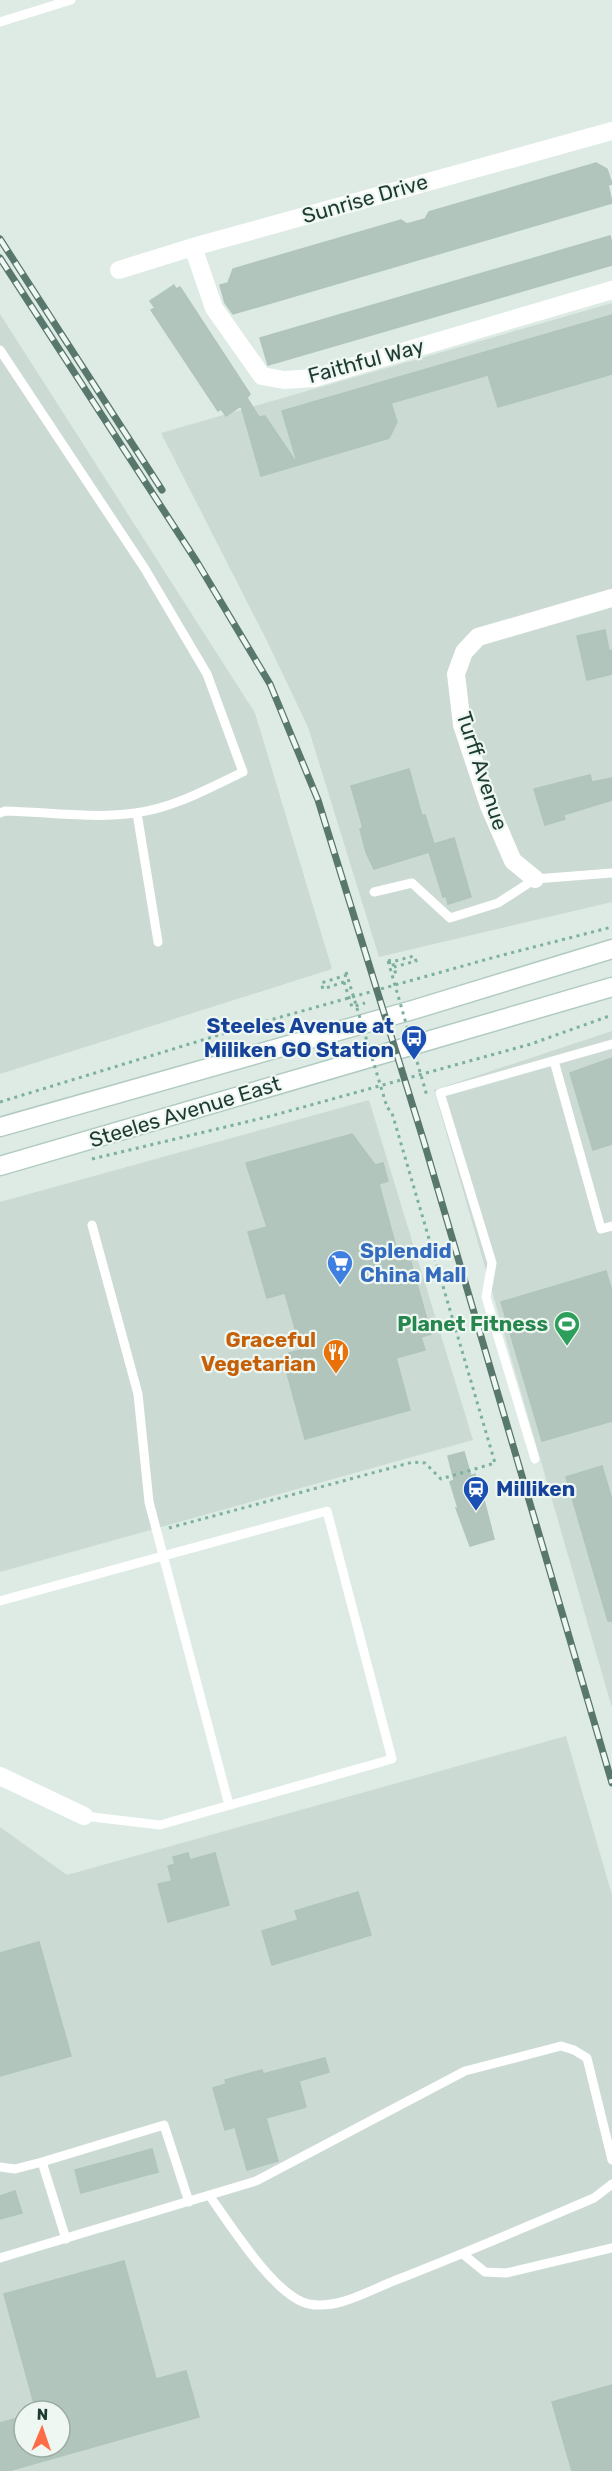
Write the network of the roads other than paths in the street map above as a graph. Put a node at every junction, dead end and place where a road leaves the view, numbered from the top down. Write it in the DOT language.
graph roads {
  1 [pos="71,0"];
  2 [pos="0,22"];
  3 [pos="611,137"];
  4 [pos="193,247"];
  5 [pos="119,270"];
  6 [pos="612,290"];
  7 [pos="0,350"];
  8 [pos="612,598"];
  9 [pos="0,813"];
  10 [pos="136,813"];
  11 [pos="612,873"];
  12 [pos="535,879"];
  13 [pos="374,892"];
  14 [pos="158,942"];
  15 [pos="612,949"];
  16 [pos="612,987"];
  17 [pos="612,1044"];
  18 [pos="554,1061"];
  19 [pos="0,1127"];
  20 [pos="0,1166"];
  21 [pos="92,1225"];
  22 [pos="612,1226"];
  23 [pos="535,1459"];
  24 [pos="163,1556"];
  25 [pos="0,1601"];
  26 [pos="0,1776"];
  27 [pos="229,1805"];
  28 [pos="84,1816"];
  29 [pos="612,2160"];
  30 [pos="42,2162"];
  31 [pos="0,2167"];
  32 [pos="612,2184"];
  33 [pos="209,2195"];
  34 [pos="189,2202"];
  35 [pos="66,2239"];
  36 [pos="612,2248"];
  37 [pos="463,2254"];
  38 [pos="0,2258"];
  1 -- 2 [label="lane"];
  3 -- 4 [label="street, Sunrise Drive"];
  4 -- 5 [label="street, Sunrise Drive"];
  4 -- 6 [label="street, Faithful Way"];
  7 -- 10 [label="lane"];
  8 -- 12 [label="street, Turff Avenue"];
  9 -- 10 [label="lane"];
  10 -- 14 [label="lane"];
  11 -- 12 [label="lane"];
  12 -- 13 [label="lane"];
  15 -- 19 [label="street, Steeles Avenue East"];
  16 -- 20 [label="street, Steeles Avenue East"];
  17 -- 18 [label="lane"];
  18 -- 22 [label="lane"];
  18 -- 23 [label="lane"];
  21 -- 24 [label="lane"];
  24 -- 25 [label="lane"];
  24 -- 27 [label="lane"];
  24 -- 27 [label="lane"];
  26 -- 28 [label="street"];
  27 -- 28 [label="lane"];
  29 -- 33 [label="lane"];
  30 -- 31 [label="lane"];
  30 -- 34 [label="lane"];
  30 -- 35 [label="lane"];
  32 -- 37 [label="lane"];
  33 -- 34 [label="lane"];
  33 -- 37 [label="lane"];
  34 -- 35 [label="lane"];
  35 -- 38 [label="lane"];
  36 -- 37 [label="lane"];
}
